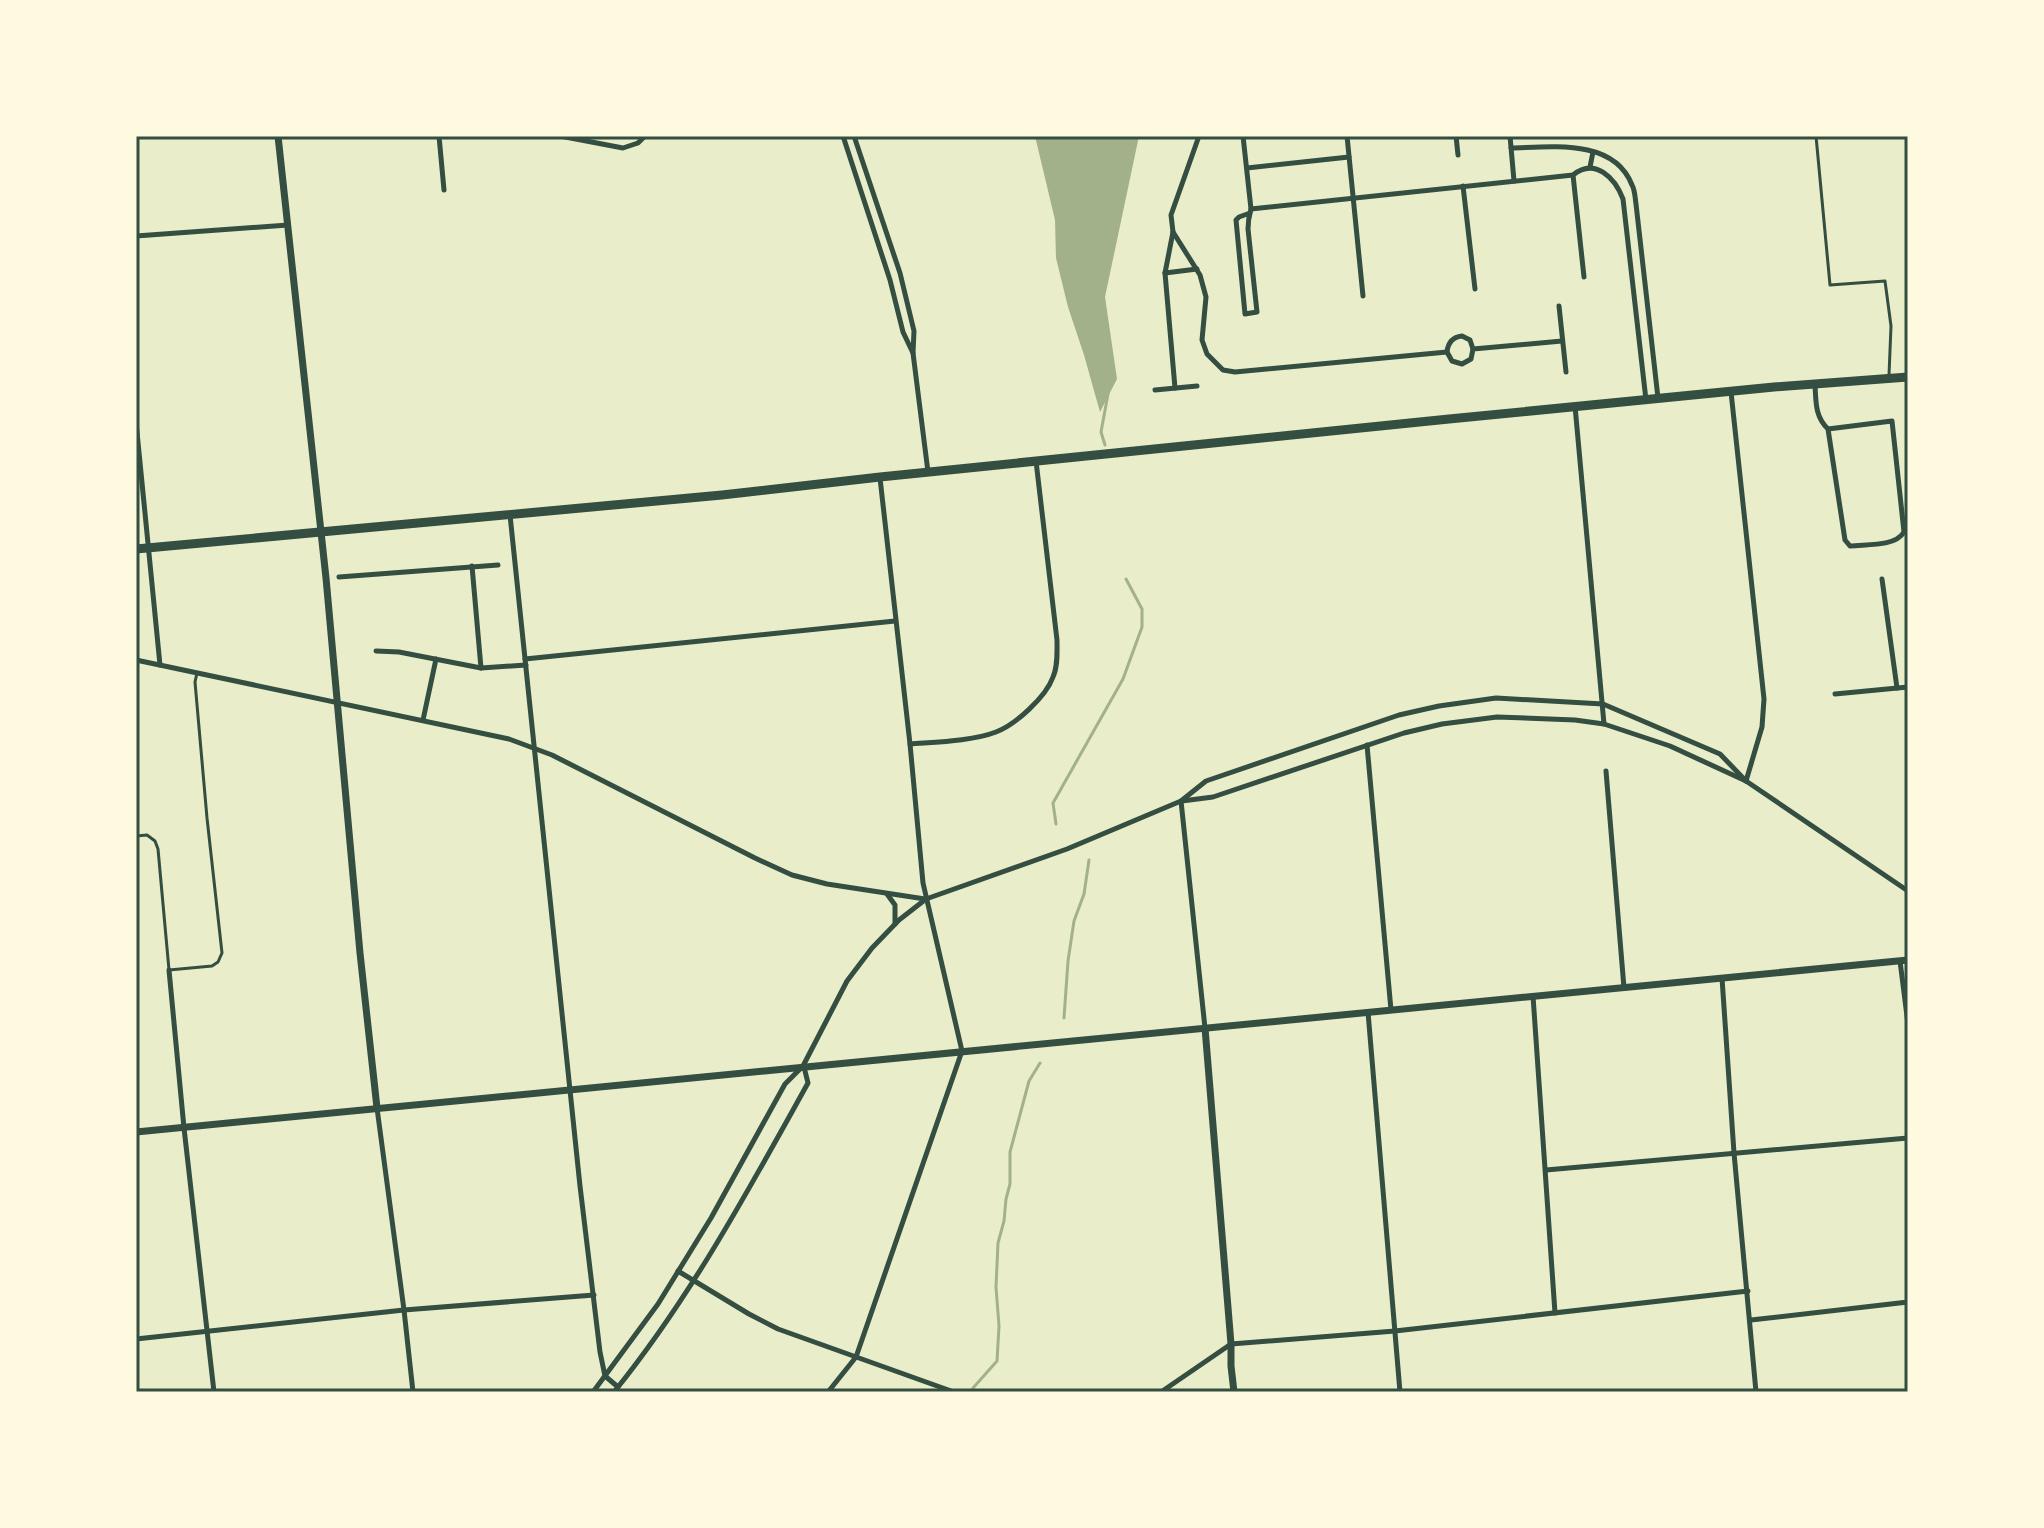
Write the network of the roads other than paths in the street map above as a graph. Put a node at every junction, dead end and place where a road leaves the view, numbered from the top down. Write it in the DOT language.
graph roads {
  1 [pos="278,136"];
  2 [pos="439,136"];
  3 [pos="560,136"];
  4 [pos="645,136"];
  5 [pos="843,136"];
  6 [pos="854,136"];
  7 [pos="1199,136"];
  8 [pos="1243,136"];
  9 [pos="1347,136"];
  10 [pos="1456,136"];
  11 [pos="1510,136"];
  12 [pos="1816,136"];
  13 [pos="1511,148"];
  14 [pos="1593,152"];
  15 [pos="1458,155"];
  16 [pos="1349,157"];
  17 [pos="1590,167"];
  18 [pos="1246,168"];
  19 [pos="1573,175"];
  20 [pos="1514,181"];
  21 [pos="1463,186"];
  22 [pos="444,190"];
  23 [pos="1354,198"];
  24 [pos="1250,211"];
  25 [pos="288,225"];
  26 [pos="1173,232"];
  27 [pos="136,236"];
  28 [pos="1197,269"];
  29 [pos="1165,273"];
  30 [pos="1584,277"];
  31 [pos="1475,289"];
  32 [pos="1363,296"];
  33 [pos="1559,306"];
  34 [pos="1562,341"];
  35 [pos="1473,349"];
  36 [pos="1447,352"];
  37 [pos="913,353"];
  38 [pos="1566,372"];
  39 [pos="1908,377"];
  40 [pos="1889,379"];
  41 [pos="1815,384"];
  42 [pos="1197,386"];
  43 [pos="1175,388"];
  44 [pos="1155,390"];
  45 [pos="1731,392"];
  46 [pos="1658,399"];
  47 [pos="1646,400"];
  48 [pos="1575,406"];
  49 [pos="136,422"];
  50 [pos="1828,429"];
  51 [pos="1036,461"];
  52 [pos="928,473"];
  53 [pos="880,477"];
  54 [pos="510,514"];
  55 [pos="321,531"];
  56 [pos="148,547"];
  57 [pos="136,549"];
  58 [pos="498,565"];
  59 [pos="472,566"];
  60 [pos="339,577"];
  61 [pos="1882,579"];
  62 [pos="895,621"];
  63 [pos="376,651"];
  64 [pos="436,659"];
  65 [pos="136,660"];
  66 [pos="526,662"];
  67 [pos="160,665"];
  68 [pos="481,668"];
  69 [pos="197,673"];
  70 [pos="1908,687"];
  71 [pos="1897,688"];
  72 [pos="1835,694"];
  73 [pos="1603,704"];
  74 [pos="423,720"];
  75 [pos="1604,724"];
  76 [pos="910,744"];
  77 [pos="1367,745"];
  78 [pos="533,747"];
  79 [pos="1606,771"];
  80 [pos="1746,781"];
  81 [pos="1181,801"];
  82 [pos="136,836"];
  83 [pos="1908,891"];
  84 [pos="887,893"];
  85 [pos="926,899"];
  86 [pos="895,924"];
  87 [pos="1904,961"];
  88 [pos="169,970"];
  89 [pos="1722,978"];
  90 [pos="1624,988"];
  91 [pos="1533,996"];
  92 [pos="1391,1010"];
  93 [pos="1368,1012"];
  94 [pos="1908,1024"];
  95 [pos="1205,1028"];
  96 [pos="962,1051"];
  97 [pos="803,1066"];
  98 [pos="571,1089"];
  99 [pos="377,1108"];
  100 [pos="184,1128"];
  101 [pos="136,1132"];
  102 [pos="1908,1138"];
  103 [pos="1734,1153"];
  104 [pos="1546,1170"];
  105 [pos="678,1271"];
  106 [pos="693,1280"];
  107 [pos="1748,1291"];
  108 [pos="594,1295"];
  109 [pos="1908,1302"];
  110 [pos="404,1310"];
  111 [pos="1555,1313"];
  112 [pos="1751,1320"];
  113 [pos="207,1331"];
  114 [pos="1395,1331"];
  115 [pos="136,1339"];
  116 [pos="1231,1344"];
  117 [pos="856,1357"];
  118 [pos="605,1376"];
  119 [pos="616,1389"];
  120 [pos="214,1392"];
  121 [pos="413,1392"];
  122 [pos="593,1392"];
  123 [pos="828,1392"];
  124 [pos="954,1392"];
  125 [pos="1161,1392"];
  126 [pos="1234,1392"];
  127 [pos="1400,1392"];
  128 [pos="1756,1392"];
  1 -- 25 [label="street"];
  2 -- 22 [label="street"];
  3 -- 4 [label="street"];
  5 -- 37 [label="street"];
  6 -- 37 [label="street"];
  7 -- 26 [label="street"];
  8 -- 18 [label="street"];
  9 -- 16 [label="street"];
  10 -- 15 [label="street"];
  11 -- 13 [label="street"];
  12 -- 40 [label="lane"];
  13 -- 14 [label="street"];
  13 -- 20 [label="street"];
  14 -- 17 [label="street"];
  14 -- 46 [label="street"];
  16 -- 18 [label="street"];
  16 -- 23 [label="street"];
  17 -- 19 [label="street"];
  17 -- 47 [label="street"];
  18 -- 24 [label="street"];
  19 -- 20 [label="street"];
  19 -- 30 [label="street"];
  20 -- 21 [label="street"];
  21 -- 23 [label="street"];
  21 -- 31 [label="street"];
  23 -- 24 [label="street"];
  23 -- 32 [label="street"];
  24 -- 24 [label="street"];
  25 -- 27 [label="street"];
  25 -- 55 [label="street"];
  26 -- 28 [label="street"];
  26 -- 29 [label="street"];
  28 -- 29 [label="street"];
  28 -- 36 [label="street"];
  29 -- 43 [label="street"];
  33 -- 34 [label="street"];
  34 -- 35 [label="street"];
  34 -- 38 [label="street"];
  35 -- 36 [label="street"];
  35 -- 36 [label="street"];
  37 -- 52 [label="street"];
  39 -- 40 [label="main road"];
  40 -- 41 [label="main road"];
  41 -- 45 [label="main road"];
  41 -- 50 [label="street"];
  42 -- 43 [label="street"];
  43 -- 44 [label="street"];
  45 -- 46 [label="main road"];
  45 -- 80 [label="street"];
  46 -- 47 [label="main road"];
  47 -- 48 [label="main road"];
  48 -- 51 [label="main road"];
  48 -- 73 [label="street"];
  49 -- 56 [label="street"];
  50 -- 50 [label="street"];
  51 -- 52 [label="main road"];
  51 -- 76 [label="street"];
  52 -- 53 [label="main road"];
  53 -- 54 [label="main road"];
  53 -- 62 [label="street"];
  54 -- 55 [label="main road"];
  54 -- 66 [label="street"];
  55 -- 56 [label="main road"];
  55 -- 99 [label="street"];
  56 -- 57 [label="main road"];
  56 -- 67 [label="street"];
  58 -- 59 [label="street"];
  59 -- 60 [label="street"];
  59 -- 68 [label="street"];
  61 -- 71 [label="street"];
  62 -- 66 [label="street"];
  62 -- 76 [label="street"];
  63 -- 64 [label="street"];
  64 -- 68 [label="street"];
  64 -- 74 [label="street"];
  65 -- 67 [label="street"];
  66 -- 68 [label="street"];
  66 -- 78 [label="street"];
  67 -- 69 [label="street"];
  69 -- 74 [label="street"];
  69 -- 88 [label="lane"];
  70 -- 71 [label="street"];
  71 -- 72 [label="street"];
  73 -- 75 [label="street"];
  73 -- 80 [label="street"];
  73 -- 81 [label="street"];
  74 -- 78 [label="street"];
  75 -- 77 [label="street"];
  75 -- 80 [label="street"];
  76 -- 85 [label="street"];
  77 -- 81 [label="street"];
  77 -- 92 [label="street"];
  78 -- 84 [label="street"];
  78 -- 98 [label="street"];
  79 -- 90 [label="street"];
  80 -- 83 [label="street"];
  81 -- 85 [label="street"];
  81 -- 95 [label="street"];
  82 -- 88 [label="lane"];
  84 -- 85 [label="street"];
  84 -- 86 [label="street"];
  85 -- 86 [label="street"];
  85 -- 96 [label="street"];
  86 -- 97 [label="street"];
  87 -- 89 [label="street"];
  87 -- 94 [label="street"];
  88 -- 100 [label="street"];
  89 -- 90 [label="street"];
  89 -- 103 [label="street"];
  90 -- 91 [label="street"];
  91 -- 92 [label="street"];
  91 -- 104 [label="street"];
  92 -- 93 [label="street"];
  93 -- 95 [label="street"];
  93 -- 114 [label="street"];
  95 -- 96 [label="street"];
  95 -- 116 [label="street"];
  96 -- 97 [label="street"];
  96 -- 117 [label="street"];
  97 -- 98 [label="street"];
  97 -- 105 [label="street"];
  97 -- 106 [label="street"];
  98 -- 99 [label="street"];
  98 -- 108 [label="street"];
  99 -- 100 [label="street"];
  99 -- 110 [label="street"];
  100 -- 101 [label="street"];
  100 -- 113 [label="street"];
  102 -- 103 [label="street"];
  103 -- 104 [label="street"];
  103 -- 107 [label="street"];
  104 -- 111 [label="street"];
  105 -- 106 [label="street"];
  105 -- 118 [label="street"];
  106 -- 117 [label="street"];
  106 -- 119 [label="street"];
  107 -- 111 [label="street"];
  107 -- 112 [label="street"];
  108 -- 110 [label="street"];
  108 -- 118 [label="street"];
  109 -- 112 [label="street"];
  110 -- 113 [label="street"];
  110 -- 121 [label="street"];
  111 -- 114 [label="street"];
  112 -- 128 [label="street"];
  113 -- 115 [label="street"];
  113 -- 120 [label="street"];
  114 -- 116 [label="street"];
  114 -- 127 [label="street"];
  116 -- 125 [label="street"];
  116 -- 126 [label="street"];
  117 -- 123 [label="street"];
  117 -- 124 [label="street"];
  118 -- 119 [label="street"];
  118 -- 122 [label="street"];
}
